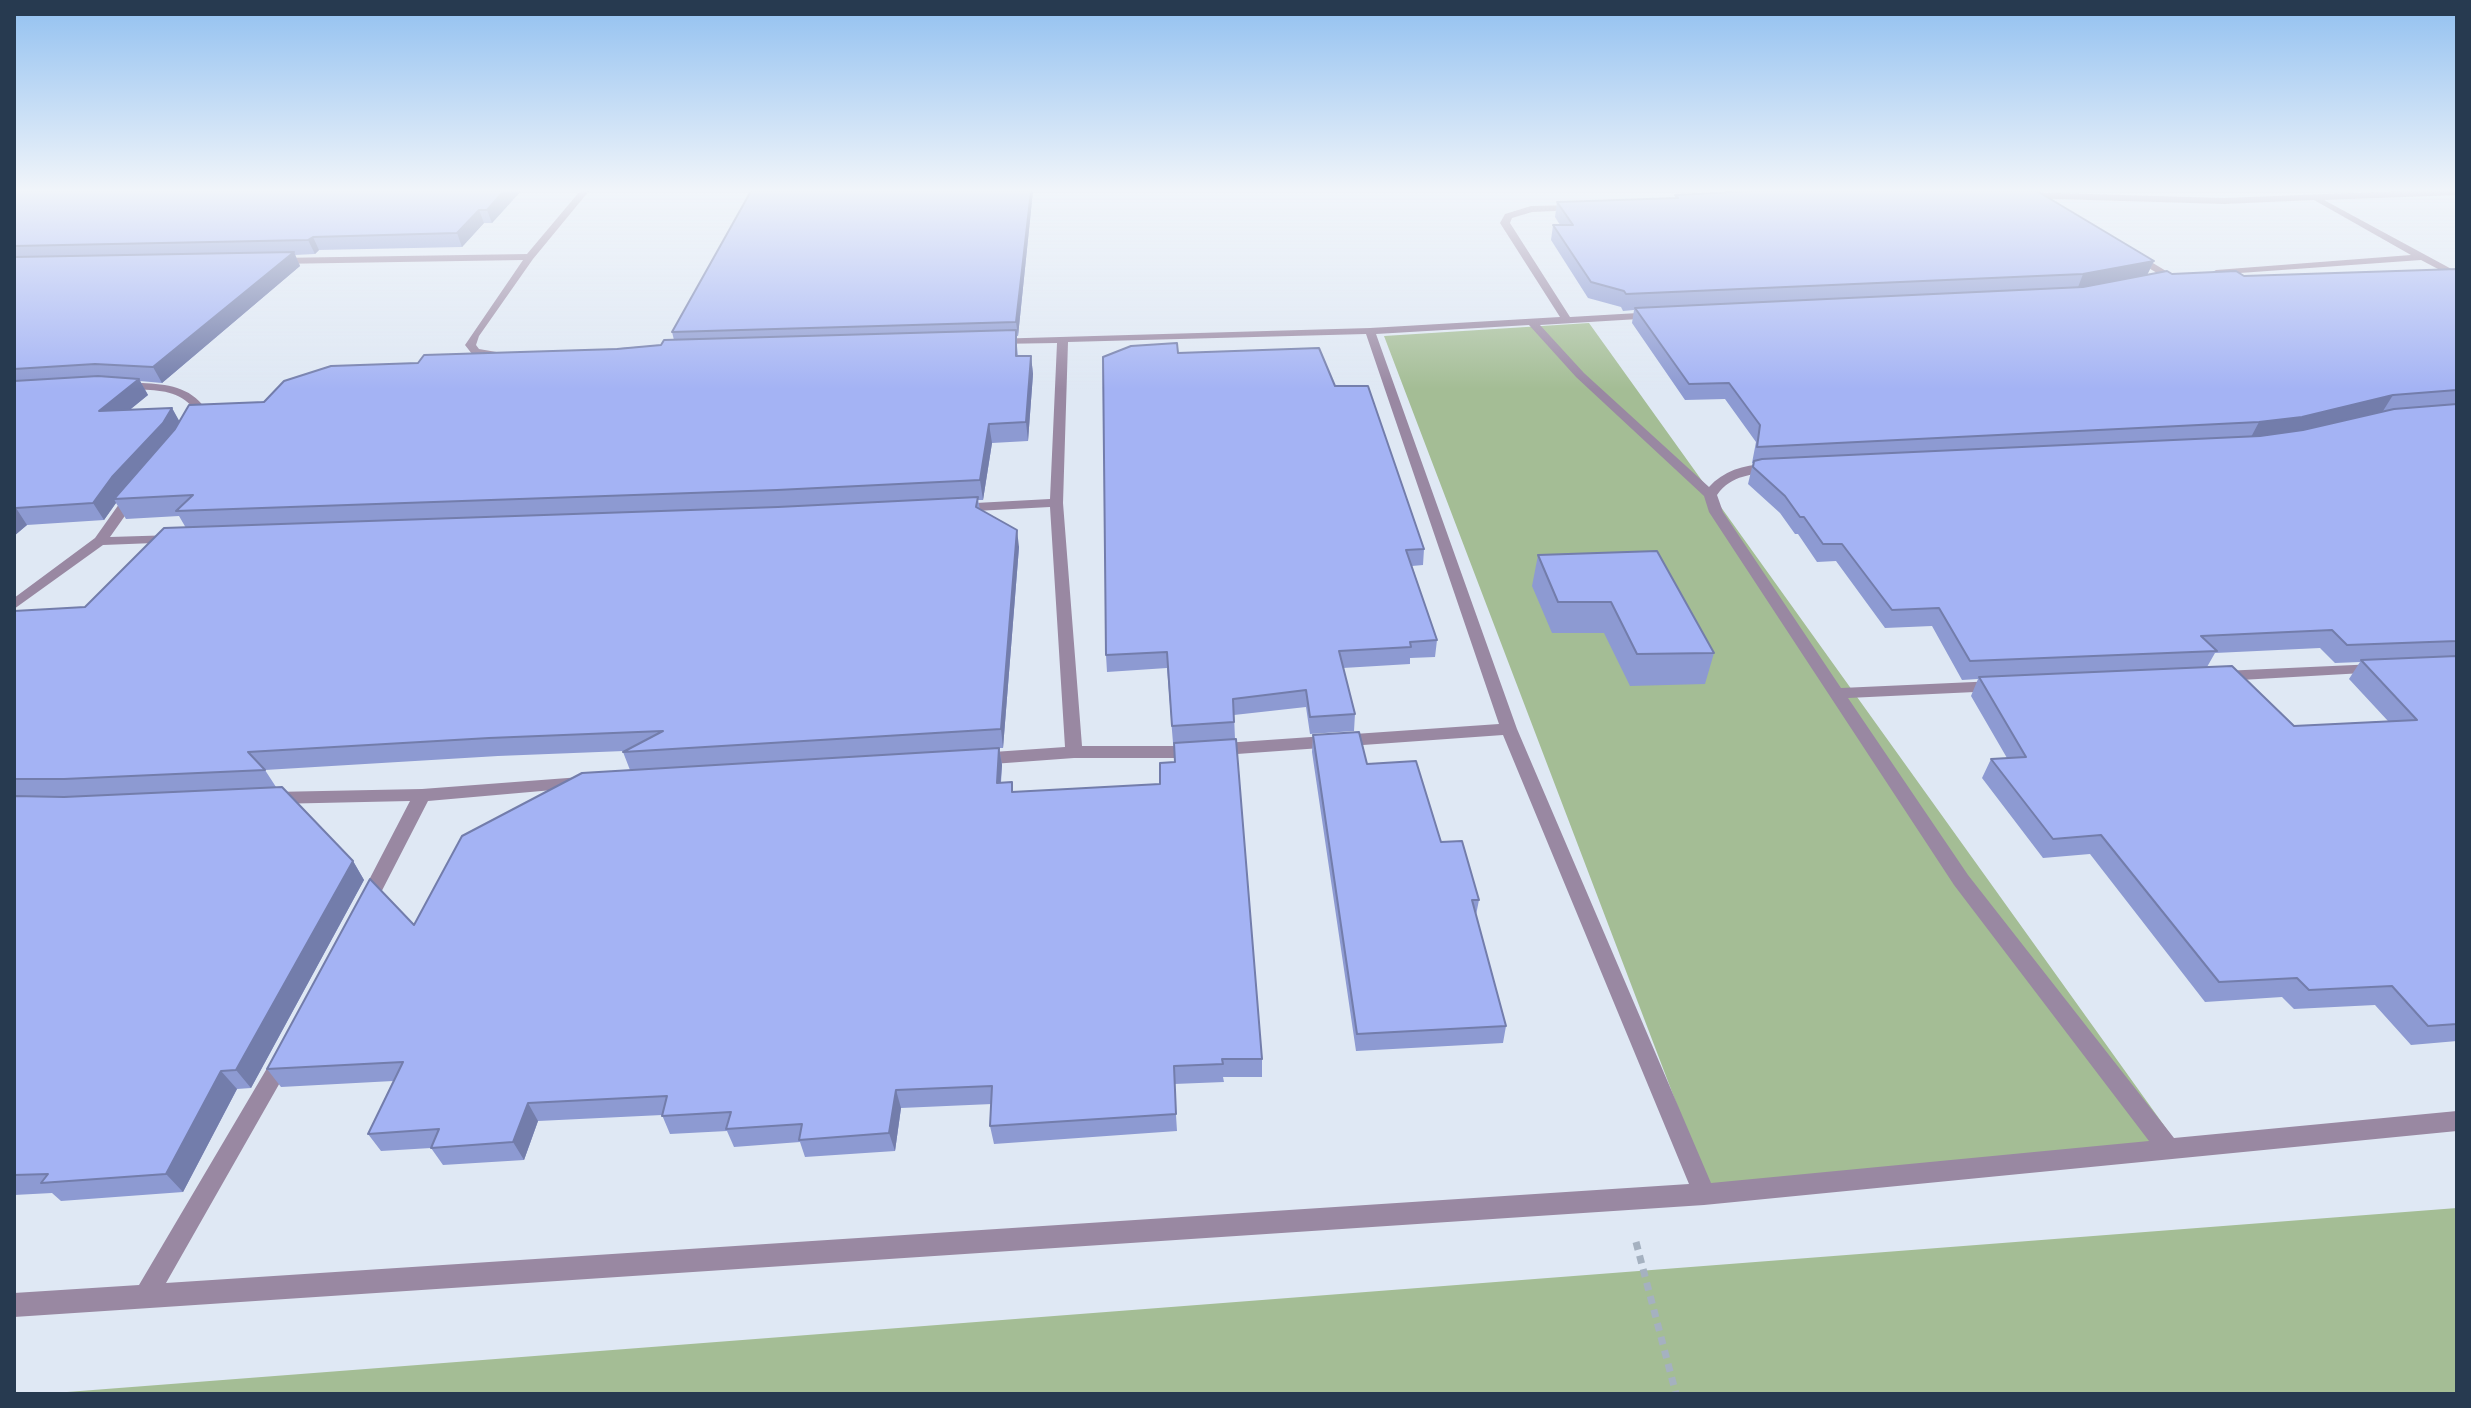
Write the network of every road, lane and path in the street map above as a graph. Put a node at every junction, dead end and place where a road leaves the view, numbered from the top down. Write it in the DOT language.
graph roads {
  1 [pos="530,257"];
  2 [pos="1526,257"];
  3 [pos="2137,257"];
  4 [pos="2422,257"];
  5 [pos="264,261"];
  6 [pos="2203,274"];
  7 [pos="2187,276"];
  8 [pos="2457,276"];
  9 [pos="2171,277"];
  10 [pos="2159,280"];
  11 [pos="1662,314"];
  12 [pos="1566,319"];
  13 [pos="1533,323"];
  14 [pos="1370,331"];
  15 [pos="1063,339"];
  16 [pos="985,341"];
  17 [pos="517,357"];
  18 [pos="113,387"];
  19 [pos="186,434"];
  20 [pos="1789,468"];
  21 [pos="150,477"];
  22 [pos="1710,495"];
  23 [pos="1056,503"];
  24 [pos="934,509"];
  25 [pos="192,538"];
  26 [pos="100,541"];
  27 [pos="14,605"];
  28 [pos="2394,668"];
  29 [pos="2203,677"];
  30 [pos="2013,685"];
  31 [pos="1838,693"];
  32 [pos="1509,729"];
  33 [pos="1074,752"];
  34 [pos="965,760"];
  35 [pos="603,781"];
  36 [pos="422,795"];
  37 [pos="250,798"];
  38 [pos="359,918"];
  39 [pos="293,1040"];
  40 [pos="2457,1121"];
  41 [pos="2169,1149"];
  42 [pos="1704,1194"];
  43 [pos="1625,1199"];
  44 [pos="145,1297"];
  45 [pos="14,1305"];
  46 [pos="1676,1394"];
  1 -- 5 [label="street"];
  1 -- 17 [label="street"];
  2 -- 12 [label="street"];
  3 -- 9 [label="street"];
  4 -- 6 [label="street"];
  4 -- 8 [label="street"];
  7 -- 9 [label="street"];
  9 -- 10 [label="street"];
  11 -- 12 [label="street"];
  12 -- 13 [label="street"];
  13 -- 14 [label="street"];
  13 -- 22 [label="street"];
  14 -- 15 [label="street"];
  14 -- 32 [label="street"];
  15 -- 16 [label="street"];
  15 -- 23 [label="street"];
  18 -- 19 [label="street"];
  20 -- 22 [label="street"];
  21 -- 26 [label="street"];
  22 -- 31 [label="street"];
  23 -- 24 [label="street"];
  23 -- 33 [label="street"];
  25 -- 26 [label="street"];
  26 -- 27 [label="street"];
  28 -- 29 [label="street"];
  30 -- 31 [label="street"];
  31 -- 41 [label="street"];
  32 -- 33 [label="street"];
  32 -- 42 [label="street"];
  33 -- 34 [label="street"];
  35 -- 36 [label="street"];
  36 -- 37 [label="street"];
  36 -- 38 [label="street"];
  39 -- 44 [label="street"];
  40 -- 41 [label="street"];
  41 -- 42 [label="street"];
  42 -- 43 [label="street"];
  43 -- 44 [label="street"];
  43 -- 46 [label="path"];
  44 -- 45 [label="street"];
}
